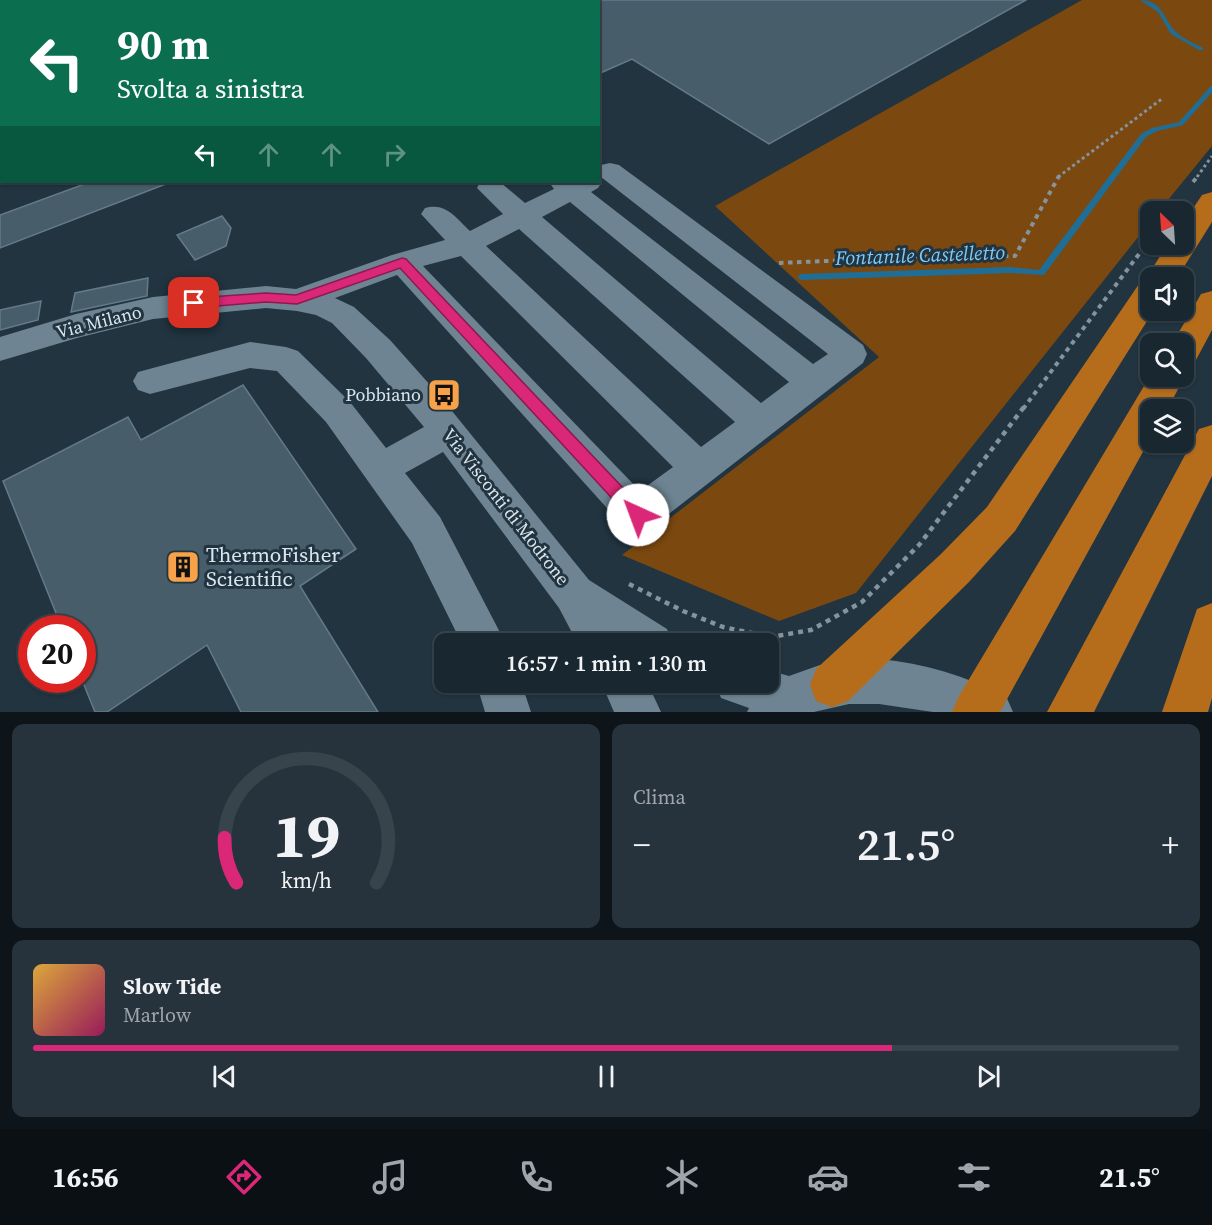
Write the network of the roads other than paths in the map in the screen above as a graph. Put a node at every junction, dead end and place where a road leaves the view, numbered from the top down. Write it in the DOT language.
graph roads {
  1 [pos="579,183"];
  2 [pos="596,183"];
  3 [pos="599,183"];
  4 [pos="490,188"];
  5 [pos="1212,201"];
  6 [pos="435,214"];
  7 [pos="522,216"];
  8 [pos="1194,228"];
  9 [pos="467,244"];
  10 [pos="402,262"];
  11 [pos="236,300"];
  12 [pos="297,300"];
  13 [pos="1212,302"];
  14 [pos="1140,307"];
  15 [pos="1194,334"];
  16 [pos="0,349"];
  17 [pos="150,381"];
  18 [pos="812,382"];
  19 [pos="1162,387"];
  20 [pos="759,422"];
  21 [pos="448,432"];
  22 [pos="1212,440"];
  23 [pos="698,468"];
  24 [pos="380,469"];
  25 [pos="574,594"];
  26 [pos="1212,624"];
  27 [pos="479,633"];
  28 [pos="596,633"];
  29 [pos="635,633"];
  30 [pos="502,693"];
  31 [pos="628,693"];
  32 [pos="776,693"];
  33 [pos="798,699"];
  34 [pos="508,712"];
  35 [pos="638,712"];
  36 [pos="975,712"];
  37 [pos="990,712"];
  38 [pos="1070,712"];
  39 [pos="1185,712"];
  1 -- 7 [label="street"];
  2 -- 18 [label="street"];
  3 -- 18 [label="street"];
  4 -- 7 [label="street"];
  5 -- 8 [label="highway"];
  6 -- 9 [label="street"];
  7 -- 9 [label="street"];
  7 -- 20 [label="street"];
  9 -- 10 [label="street"];
  9 -- 23 [label="street"];
  10 -- 12 [label="street"];
  10 -- 23 [label="street"];
  11 -- 12 [label="street, Via Visconti di Modrone"];
  11 -- 16 [label="street, Via Milano"];
  12 -- 21 [label="street, Via Visconti di Modrone"];
  13 -- 15 [label="highway"];
  14 -- 33 [label="highway"];
  17 -- 24 [label="street"];
  18 -- 20 [label="street"];
  19 -- 36 [label="highway"];
  20 -- 23 [label="street"];
  21 -- 24 [label="street"];
  21 -- 25 [label="street, Via Visconti di Modrone"];
  22 -- 38 [label="highway"];
  24 -- 27 [label="street"];
  25 -- 28 [label="street, Via Visconti di Modrone"];
  25 -- 29 [label="street, Via Visconti di Modrone"];
  26 -- 39 [label="highway"];
  30 -- 34 [label="street"];
  31 -- 35 [label="street"];
  32 -- 33 [label="street"];
  33 -- 37 [label="street"];
}
